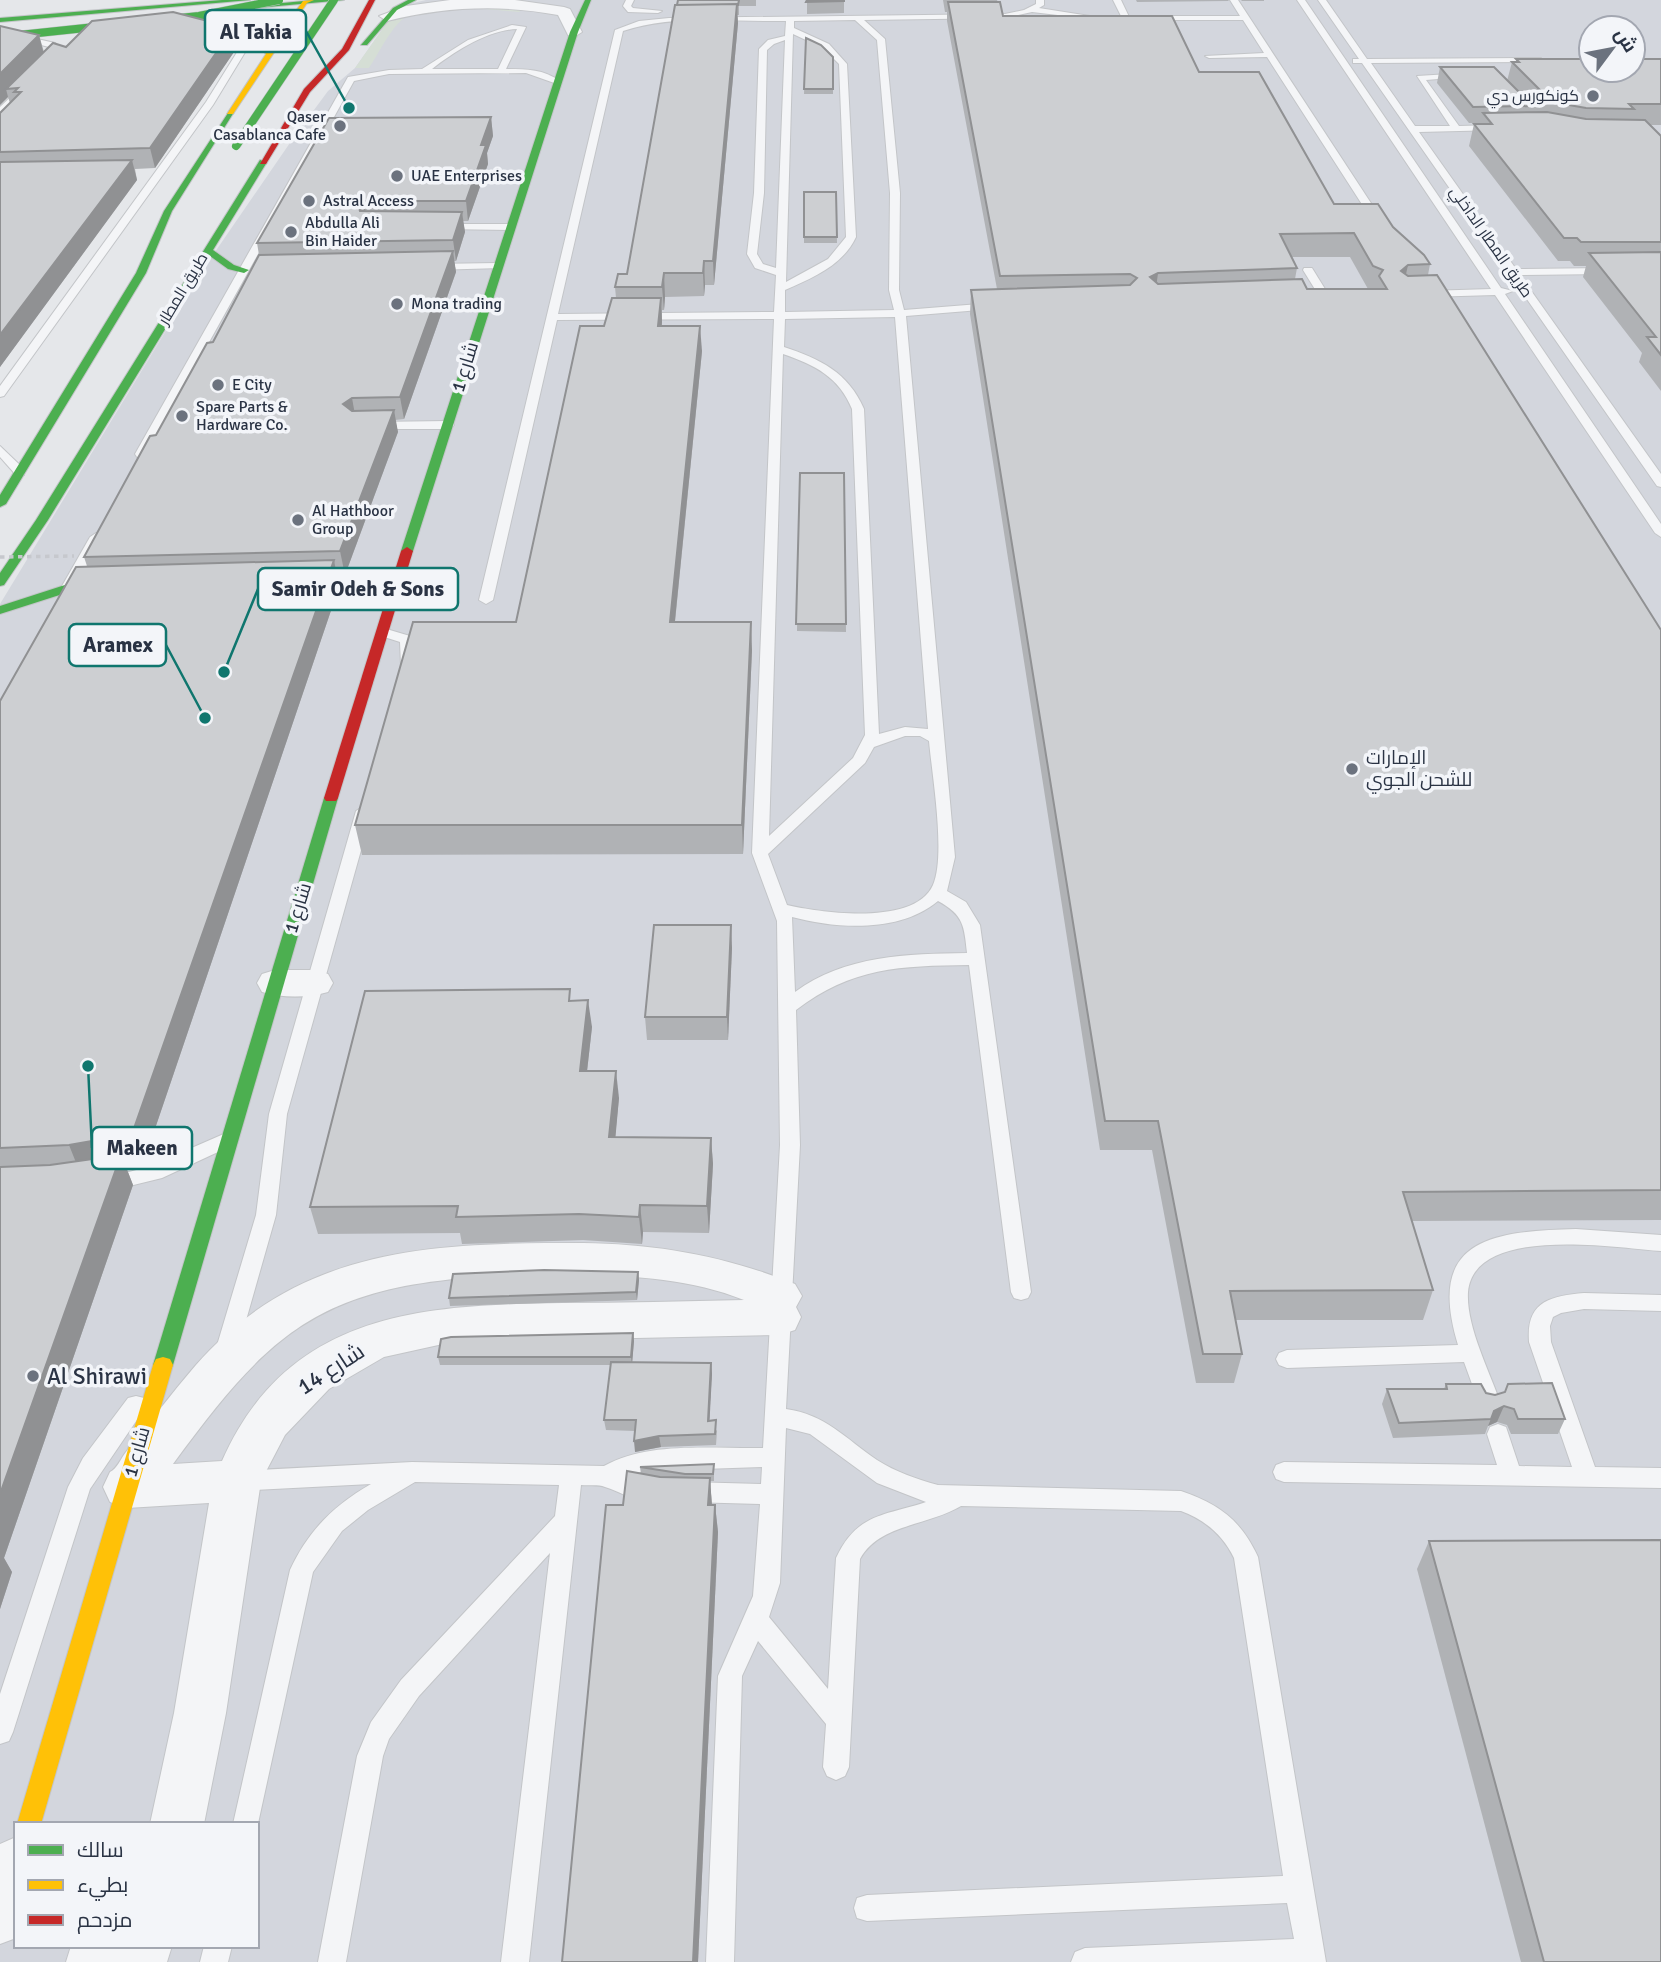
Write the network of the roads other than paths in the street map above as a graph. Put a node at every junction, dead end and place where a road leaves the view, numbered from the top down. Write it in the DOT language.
graph roads {
  1 [pos="99,0"];
  2 [pos="279,0"];
  3 [pos="334,0"];
  4 [pos="341,0"];
  5 [pos="359,0"];
  6 [pos="372,0"];
  7 [pos="413,0"];
  8 [pos="588,0"];
  9 [pos="630,0"];
  10 [pos="1040,0"];
  11 [pos="1117,0"];
  12 [pos="1234,0"];
  13 [pos="1301,0"];
  14 [pos="307,1"];
  15 [pos="1325,1"];
  16 [pos="250,3"];
  17 [pos="1062,5"];
  18 [pos="0,9"];
  19 [pos="1033,10"];
  20 [pos="1049,13"];
  21 [pos="387,16"];
  22 [pos="131,17"];
  23 [pos="857,18"];
  24 [pos="1105,18"];
  25 [pos="1115,18"];
  26 [pos="1125,18"];
  27 [pos="1246,18"];
  28 [pos="0,20"];
  29 [pos="525,20"];
  30 [pos="793,22"];
  31 [pos="517,26"];
  32 [pos="902,27"];
  33 [pos="1101,28"];
  34 [pos="0,29"];
  35 [pos="98,31"];
  36 [pos="574,32"];
  37 [pos="24,38"];
  38 [pos="79,38"];
  39 [pos="0,39"];
  40 [pos="70,46"];
  41 [pos="345,50"];
  42 [pos="61,52"];
  43 [pos="270,54"];
  44 [pos="1270,55"];
  45 [pos="1209,56"];
  46 [pos="1553,60"];
  47 [pos="1342,61"];
  48 [pos="1365,61"];
  49 [pos="1478,61"];
  50 [pos="50,64"];
  51 [pos="425,71"];
  52 [pos="501,71"];
  53 [pos="1491,74"];
  54 [pos="1479,75"];
  55 [pos="32,81"];
  56 [pos="557,83"];
  57 [pos="307,91"];
  58 [pos="242,93"];
  59 [pos="210,103"];
  60 [pos="0,112"];
  61 [pos="1411,128"];
  62 [pos="1456,128"];
  63 [pos="1505,128"];
  64 [pos="233,151"];
  65 [pos="145,174"];
  66 [pos="158,174"];
  67 [pos="432,227"];
  68 [pos="510,227"];
  69 [pos="178,230"];
  70 [pos="1387,235"];
  71 [pos="153,249"];
  72 [pos="207,250"];
  73 [pos="497,266"];
  74 [pos="417,267"];
  75 [pos="251,270"];
  76 [pos="1308,270"];
  77 [pos="1621,271"];
  78 [pos="1486,272"];
  79 [pos="1513,272"];
  80 [pos="782,274"];
  81 [pos="781,288"];
  82 [pos="1499,291"];
  83 [pos="1527,291"];
  84 [pos="1413,294"];
  85 [pos="1312,297"];
  86 [pos="1009,305"];
  87 [pos="900,313"];
  88 [pos="781,315"];
  89 [pos="551,317"];
  90 [pos="778,349"];
  91 [pos="0,394"];
  92 [pos="448,425"];
  93 [pos="356,427"];
  94 [pos="0,450"];
  95 [pos="136,464"];
  96 [pos="20,472"];
  97 [pos="1661,483"];
  98 [pos="0,504"];
  99 [pos="104,520"];
  100 [pos="1661,533"];
  101 [pos="399,580"];
  102 [pos="0,582"];
  103 [pos="302,582"];
  104 [pos="70,592"];
  105 [pos="486,600"];
  106 [pos="0,610"];
  107 [pos="383,632"];
  108 [pos="401,680"];
  109 [pos="939,740"];
  110 [pos="870,743"];
  111 [pos="367,798"];
  112 [pos="761,853"];
  113 [pos="937,893"];
  114 [pos="782,909"];
  115 [pos="977,959"];
  116 [pos="275,983"];
  117 [pos="315,983"];
  118 [pos="787,1008"];
  119 [pos="226,1140"];
  120 [pos="83,1187"];
  121 [pos="1661,1243"];
  122 [pos="1021,1293"];
  123 [pos="1661,1303"];
  124 [pos="779,1307"];
  125 [pos="1473,1353"];
  126 [pos="1287,1359"];
  127 [pos="222,1366"];
  128 [pos="159,1374"];
  129 [pos="1488,1399"];
  130 [pos="775,1417"];
  131 [pos="1498,1434"];
  132 [pos="774,1457"];
  133 [pos="412,1472"];
  134 [pos="1284,1472"];
  135 [pos="1511,1475"];
  136 [pos="571,1476"];
  137 [pos="606,1476"];
  138 [pos="1587,1476"];
  139 [pos="1661,1478"];
  140 [pos="237,1481"];
  141 [pos="127,1487"];
  142 [pos="772,1494"];
  143 [pos="955,1497"];
  144 [pos="567,1519"];
  145 [pos="757,1621"];
  146 [pos="839,1721"];
  147 [pos="0,1732"];
  148 [pos="836,1767"];
  149 [pos="30,1822"];
  150 [pos="177,1822"];
  151 [pos="246,1822"];
  152 [pos="14,1872"];
  153 [pos="1298,1889"];
  154 [pos="867,1908"];
  155 [pos="0,1916"];
  156 [pos="1311,1957"];
  157 [pos="332,1962"];
  158 [pos="515,1962"];
  159 [pos="720,1962"];
  160 [pos="1085,1962"];
  1 -- 18 [label="main road"];
  2 -- 16 [label="main road, bridge"];
  3 -- 64 [label="main road, bridge"];
  4 -- 14 [label="main road"];
  5 -- 57 [label="main road"];
  6 -- 41 [label="main road, طريق المطار"];
  7 -- 21 [label="main road"];
  8 -- 36 [label="main road, شارع 1"];
  9 -- 30 [label="lane"];
  10 -- 19 [label="lane"];
  11 -- 26 [label="lane"];
  12 -- 27 [label="lane"];
  13 -- 47 [label="lane"];
  14 -- 16 [label="main road"];
  14 -- 43 [label="main road"];
  15 -- 48 [label="lane, طريق المطار الداخلي"];
  16 -- 22 [label="main road"];
  16 -- 28 [label="main road"];
  16 -- 39 [label="main road, bridge"];
  17 -- 20 [label="lane"];
  19 -- 20 [label="lane"];
  19 -- 23 [label="lane"];
  20 -- 24 [label="lane"];
  20 -- 32 [label="lane"];
  21 -- 36 [label="street"];
  21 -- 41 [label="main road"];
  22 -- 34 [label="main road"];
  22 -- 43 [label="main road"];
  23 -- 30 [label="lane"];
  23 -- 87 [label="lane"];
  25 -- 26 [label="lane"];
  26 -- 27 [label="lane"];
  26 -- 33 [label="lane"];
  27 -- 44 [label="lane"];
  29 -- 31 [label="lane"];
  30 -- 80 [label="lane"];
  30 -- 80 [label="lane"];
  30 -- 81 [label="lane"];
  30 -- 89 [label="lane"];
  31 -- 51 [label="lane"];
  31 -- 52 [label="lane"];
  35 -- 37 [label="lane"];
  35 -- 38 [label="lane"];
  35 -- 59 [label="lane"];
  36 -- 56 [label="main road, شارع 1"];
  37 -- 39 [label="lane"];
  37 -- 42 [label="lane"];
  40 -- 42 [label="lane"];
  41 -- 57 [label="main road, طريق المطار"];
  42 -- 50 [label="lane"];
  43 -- 58 [label="main road"];
  44 -- 45 [label="lane"];
  44 -- 70 [label="lane"];
  46 -- 49 [label="lane"];
  47 -- 48 [label="lane"];
  47 -- 78 [label="lane"];
  48 -- 49 [label="lane"];
  48 -- 61 [label="lane, طريق المطار الداخلي"];
  49 -- 53 [label="lane"];
  51 -- 52 [label="lane"];
  51 -- 75 [label="lane"];
  52 -- 56 [label="lane"];
  54 -- 62 [label="lane"];
  55 -- 60 [label="lane"];
  56 -- 68 [label="main road, شارع 1"];
  57 -- 72 [label="main road, طريق المطار"];
  58 -- 59 [label="main road"];
  58 -- 71 [label="main road"];
  59 -- 66 [label="lane"];
  61 -- 62 [label="lane"];
  61 -- 79 [label="lane, طريق المطار الداخلي"];
  62 -- 63 [label="lane"];
  65 -- 66 [label="lane"];
  66 -- 91 [label="lane"];
  67 -- 68 [label="lane"];
  68 -- 73 [label="main road, شارع 1"];
  69 -- 71 [label="main road"];
  71 -- 96 [label="main road"];
  72 -- 75 [label="main road"];
  72 -- 102 [label="main road, طريق المطار"];
  73 -- 74 [label="lane"];
  73 -- 92 [label="main road, شارع 1"];
  75 -- 95 [label="lane"];
  76 -- 85 [label="lane"];
  77 -- 79 [label="lane"];
  78 -- 79 [label="lane"];
  78 -- 82 [label="lane"];
  79 -- 83 [label="lane, طريق المطار الداخلي"];
  80 -- 81 [label="lane"];
  81 -- 88 [label="lane"];
  82 -- 83 [label="lane"];
  82 -- 84 [label="lane"];
  82 -- 100 [label="lane"];
  83 -- 97 [label="lane, طريق المطار الداخلي"];
  86 -- 87 [label="lane"];
  87 -- 88 [label="lane"];
  87 -- 109 [label="lane"];
  88 -- 89 [label="lane"];
  88 -- 90 [label="lane"];
  89 -- 105 [label="lane"];
  90 -- 110 [label="lane"];
  90 -- 112 [label="lane"];
  92 -- 93 [label="lane"];
  92 -- 101 [label="main road, شارع 1"];
  94 -- 96 [label="lane"];
  96 -- 98 [label="main road"];
  99 -- 104 [label="lane"];
  101 -- 103 [label="lane"];
  101 -- 107 [label="main road, شارع 1"];
  104 -- 106 [label="main road"];
  107 -- 108 [label="lane"];
  107 -- 116 [label="main road, شارع 1"];
  109 -- 110 [label="lane"];
  109 -- 113 [label="lane"];
  110 -- 112 [label="lane"];
  111 -- 117 [label="lane"];
  112 -- 114 [label="lane"];
  113 -- 114 [label="lane"];
  113 -- 115 [label="lane"];
  114 -- 118 [label="lane"];
  115 -- 118 [label="lane"];
  115 -- 122 [label="lane"];
  116 -- 117 [label="street"];
  116 -- 119 [label="main road, شارع 1"];
  117 -- 127 [label="lane"];
  118 -- 124 [label="lane"];
  119 -- 120 [label="lane"];
  119 -- 128 [label="main road, شارع 1"];
  121 -- 125 [label="lane"];
  123 -- 138 [label="lane"];
  124 -- 127 [label="street"];
  124 -- 130 [label="lane"];
  124 -- 140 [label="street, شارع 14"];
  125 -- 126 [label="lane"];
  125 -- 129 [label="lane"];
  127 -- 141 [label="street"];
  128 -- 141 [label="main road, شارع 1"];
  128 -- 147 [label="lane"];
  130 -- 132 [label="lane"];
  130 -- 143 [label="lane"];
  131 -- 135 [label="lane"];
  132 -- 137 [label="lane"];
  132 -- 142 [label="lane"];
  133 -- 136 [label="lane"];
  133 -- 140 [label="lane"];
  133 -- 151 [label="lane"];
  134 -- 135 [label="lane"];
  135 -- 138 [label="lane"];
  136 -- 137 [label="lane"];
  136 -- 144 [label="lane"];
  137 -- 142 [label="lane"];
  138 -- 139 [label="lane"];
  140 -- 141 [label="street"];
  140 -- 150 [label="street, شارع 14"];
  141 -- 149 [label="main road, شارع 1"];
  142 -- 145 [label="lane"];
  143 -- 146 [label="lane"];
  143 -- 153 [label="lane"];
  144 -- 157 [label="lane"];
  144 -- 158 [label="lane"];
  145 -- 146 [label="lane"];
  145 -- 159 [label="lane"];
  146 -- 148 [label="lane"];
  152 -- 155 [label="street"];
  153 -- 154 [label="lane"];
  153 -- 156 [label="lane"];
  156 -- 160 [label="lane"];
}
